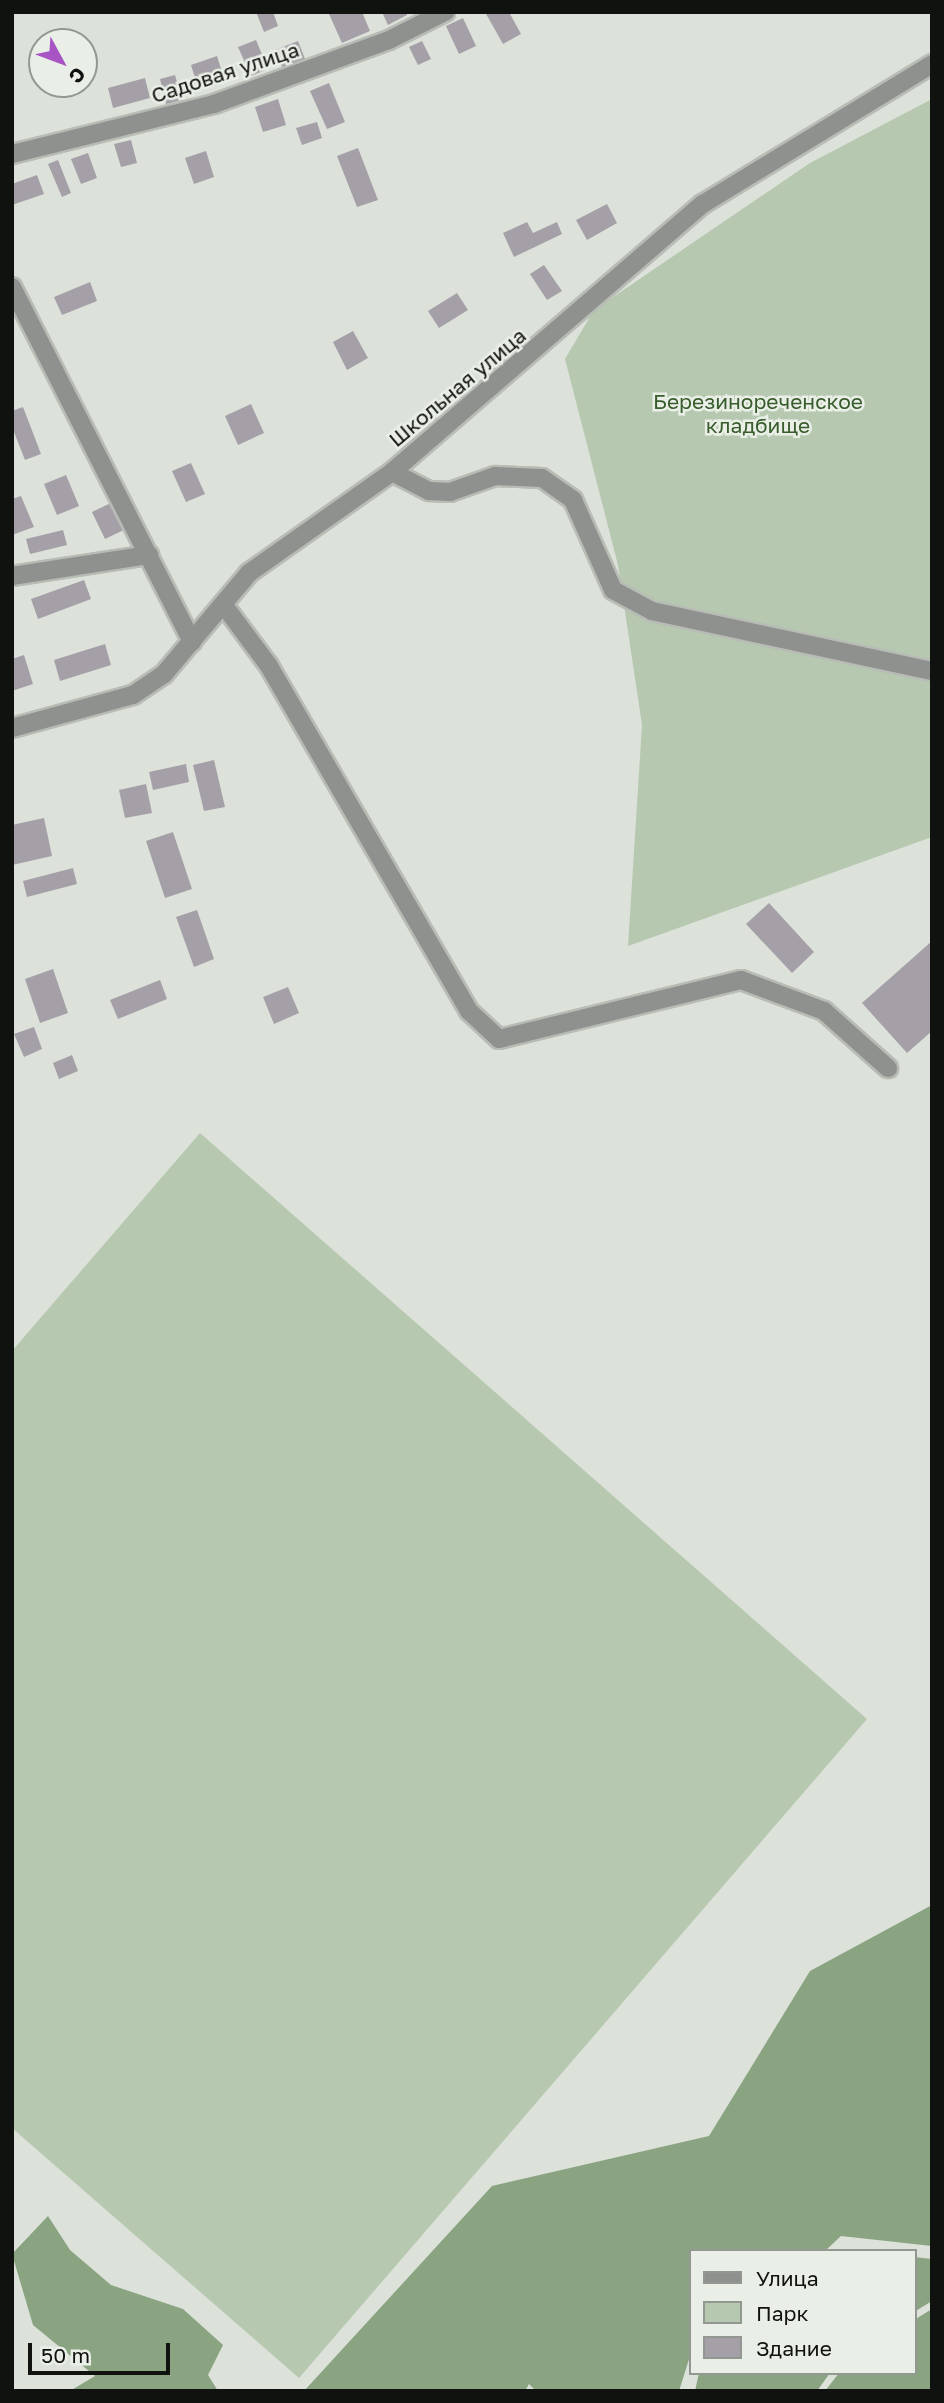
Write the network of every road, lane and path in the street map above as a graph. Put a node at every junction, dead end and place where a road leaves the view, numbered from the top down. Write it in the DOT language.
graph roads {
  1 [pos="445,12"];
  2 [pos="932,64"];
  3 [pos="12,154"];
  4 [pos="12,287"];
  5 [pos="392,472"];
  6 [pos="149,555"];
  7 [pos="12,576"];
  8 [pos="223,604"];
  9 [pos="192,642"];
  10 [pos="932,671"];
  11 [pos="12,728"];
  12 [pos="888,1068"];
  1 -- 3 [label="street, Садовая улица"];
  2 -- 5 [label="street, Школьная улица"];
  4 -- 6 [label="street"];
  5 -- 8 [label="street, Школьная улица"];
  5 -- 10 [label="street"];
  6 -- 7 [label="street"];
  6 -- 9 [label="street"];
  8 -- 9 [label="street, Школьная улица"];
  8 -- 12 [label="street"];
  9 -- 11 [label="street, Школьная улица"];
}
